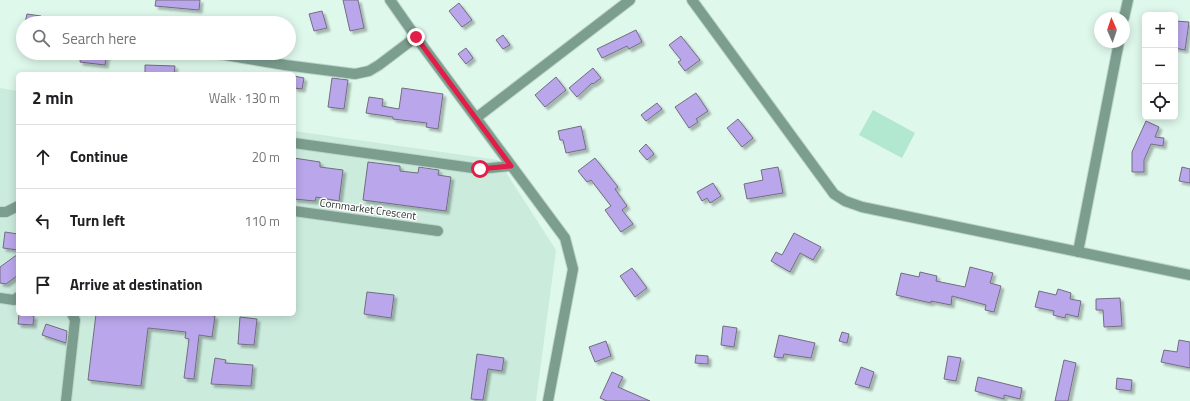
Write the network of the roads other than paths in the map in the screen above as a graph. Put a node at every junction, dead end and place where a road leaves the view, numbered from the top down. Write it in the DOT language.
graph roads {
  1 [pos="390,0"];
  2 [pos="630,0"];
  3 [pos="692,0"];
  4 [pos="1128,0"];
  5 [pos="1125,12"];
  6 [pos="416,37"];
  7 [pos="1118,48"];
  8 [pos="255,60"];
  9 [pos="476,118"];
  10 [pos="296,143"];
  11 [pos="511,166"];
  12 [pos="16,207"];
  13 [pos="296,211"];
  14 [pos="0,212"];
  15 [pos="438,231"];
  16 [pos="1078,252"];
  17 [pos="1190,275"];
  18 [pos="0,298"];
  19 [pos="16,299"];
  20 [pos="73,316"];
  21 [pos="66,401"];
  22 [pos="548,401"];
  1 -- 6 [label="street"];
  2 -- 9 [label="street"];
  3 -- 16 [label="street"];
  4 -- 5 [label="street"];
  6 -- 8 [label="street"];
  6 -- 9 [label="street"];
  7 -- 16 [label="street"];
  9 -- 11 [label="street"];
  10 -- 11 [label="street"];
  11 -- 22 [label="street"];
  12 -- 14 [label="street"];
  13 -- 15 [label="street, Cornmarket Crescent"];
  16 -- 17 [label="street"];
  18 -- 19 [label="street"];
  20 -- 21 [label="street"];
}
